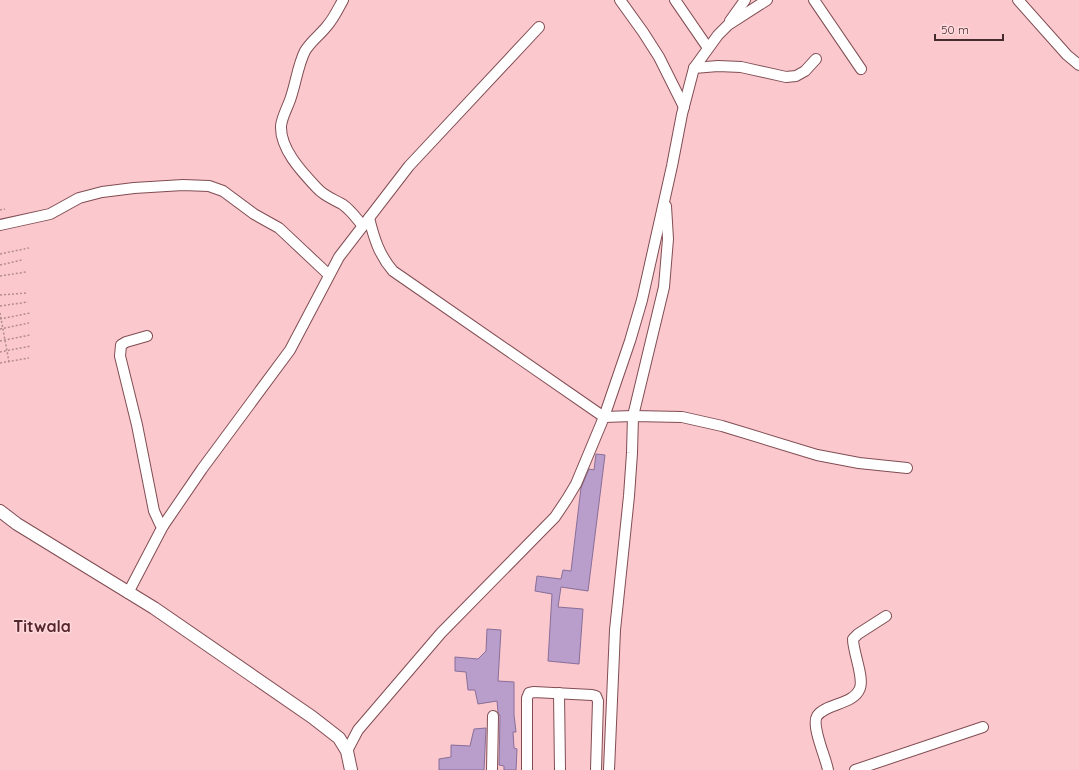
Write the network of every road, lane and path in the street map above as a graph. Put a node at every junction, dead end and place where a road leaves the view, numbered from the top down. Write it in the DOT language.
graph roads {
  1 [pos="343,0"];
  2 [pos="620,0"];
  3 [pos="674,0"];
  4 [pos="745,0"];
  5 [pos="767,0"];
  6 [pos="814,0"];
  7 [pos="1018,0"];
  8 [pos="728,25"];
  9 [pos="539,26"];
  10 [pos="708,48"];
  11 [pos="816,59"];
  12 [pos="1079,65"];
  13 [pos="694,68"];
  14 [pos="861,69"];
  15 [pos="684,107"];
  16 [pos="665,194"];
  17 [pos="5,209"];
  18 [pos="0,210"];
  19 [pos="366,222"];
  20 [pos="0,225"];
  21 [pos="29,248"];
  22 [pos="0,254"];
  23 [pos="22,260"];
  24 [pos="0,265"];
  25 [pos="26,272"];
  26 [pos="329,275"];
  27 [pos="0,276"];
  28 [pos="27,293"];
  29 [pos="0,295"];
  30 [pos="28,302"];
  31 [pos="0,306"];
  32 [pos="0,313"];
  33 [pos="30,313"];
  34 [pos="1,319"];
  35 [pos="30,323"];
  36 [pos="0,329"];
  37 [pos="3,329"];
  38 [pos="30,335"];
  39 [pos="147,336"];
  40 [pos="5,340"];
  41 [pos="0,341"];
  42 [pos="31,346"];
  43 [pos="7,351"];
  44 [pos="0,352"];
  45 [pos="29,358"];
  46 [pos="9,362"];
  47 [pos="0,363"];
  48 [pos="632,416"];
  49 [pos="604,417"];
  50 [pos="907,468"];
  51 [pos="0,511"];
  52 [pos="164,526"];
  53 [pos="128,593"];
  54 [pos="886,616"];
  55 [pos="559,693"];
  56 [pos="493,716"];
  57 [pos="983,727"];
  58 [pos="347,751"];
  59 [pos="351,770"];
  60 [pos="492,770"];
  61 [pos="527,770"];
  62 [pos="560,770"];
  63 [pos="596,770"];
  64 [pos="609,770"];
  65 [pos="828,770"];
  66 [pos="855,770"];
  1 -- 19 [label="street"];
  2 -- 15 [label="street"];
  3 -- 10 [label="street"];
  4 -- 8 [label="street"];
  5 -- 8 [label="street"];
  6 -- 14 [label="street"];
  7 -- 12 [label="street"];
  8 -- 10 [label="street"];
  9 -- 19 [label="street"];
  10 -- 13 [label="street"];
  11 -- 13 [label="street"];
  13 -- 15 [label="street"];
  15 -- 16 [label="street"];
  16 -- 48 [label="street"];
  16 -- 49 [label="street"];
  17 -- 18 [label="path"];
  19 -- 26 [label="street"];
  19 -- 49 [label="street"];
  20 -- 26 [label="street"];
  21 -- 22 [label="path"];
  23 -- 24 [label="path"];
  25 -- 27 [label="path"];
  26 -- 52 [label="street"];
  28 -- 29 [label="path"];
  30 -- 31 [label="path"];
  32 -- 34 [label="path"];
  33 -- 34 [label="path"];
  34 -- 37 [label="path"];
  35 -- 37 [label="path"];
  36 -- 37 [label="path"];
  37 -- 40 [label="path"];
  38 -- 40 [label="path"];
  39 -- 52 [label="street"];
  40 -- 41 [label="path"];
  40 -- 43 [label="path"];
  42 -- 43 [label="path"];
  43 -- 44 [label="path"];
  43 -- 46 [label="path"];
  45 -- 46 [label="path"];
  46 -- 47 [label="path"];
  48 -- 49 [label="street"];
  48 -- 50 [label="street"];
  48 -- 64 [label="street"];
  49 -- 58 [label="street"];
  51 -- 53 [label="main road"];
  52 -- 53 [label="street"];
  53 -- 58 [label="main road"];
  54 -- 65 [label="street"];
  55 -- 61 [label="street"];
  55 -- 62 [label="street"];
  55 -- 63 [label="street"];
  56 -- 60 [label="street"];
  57 -- 66 [label="street"];
  58 -- 59 [label="main road"];
}
